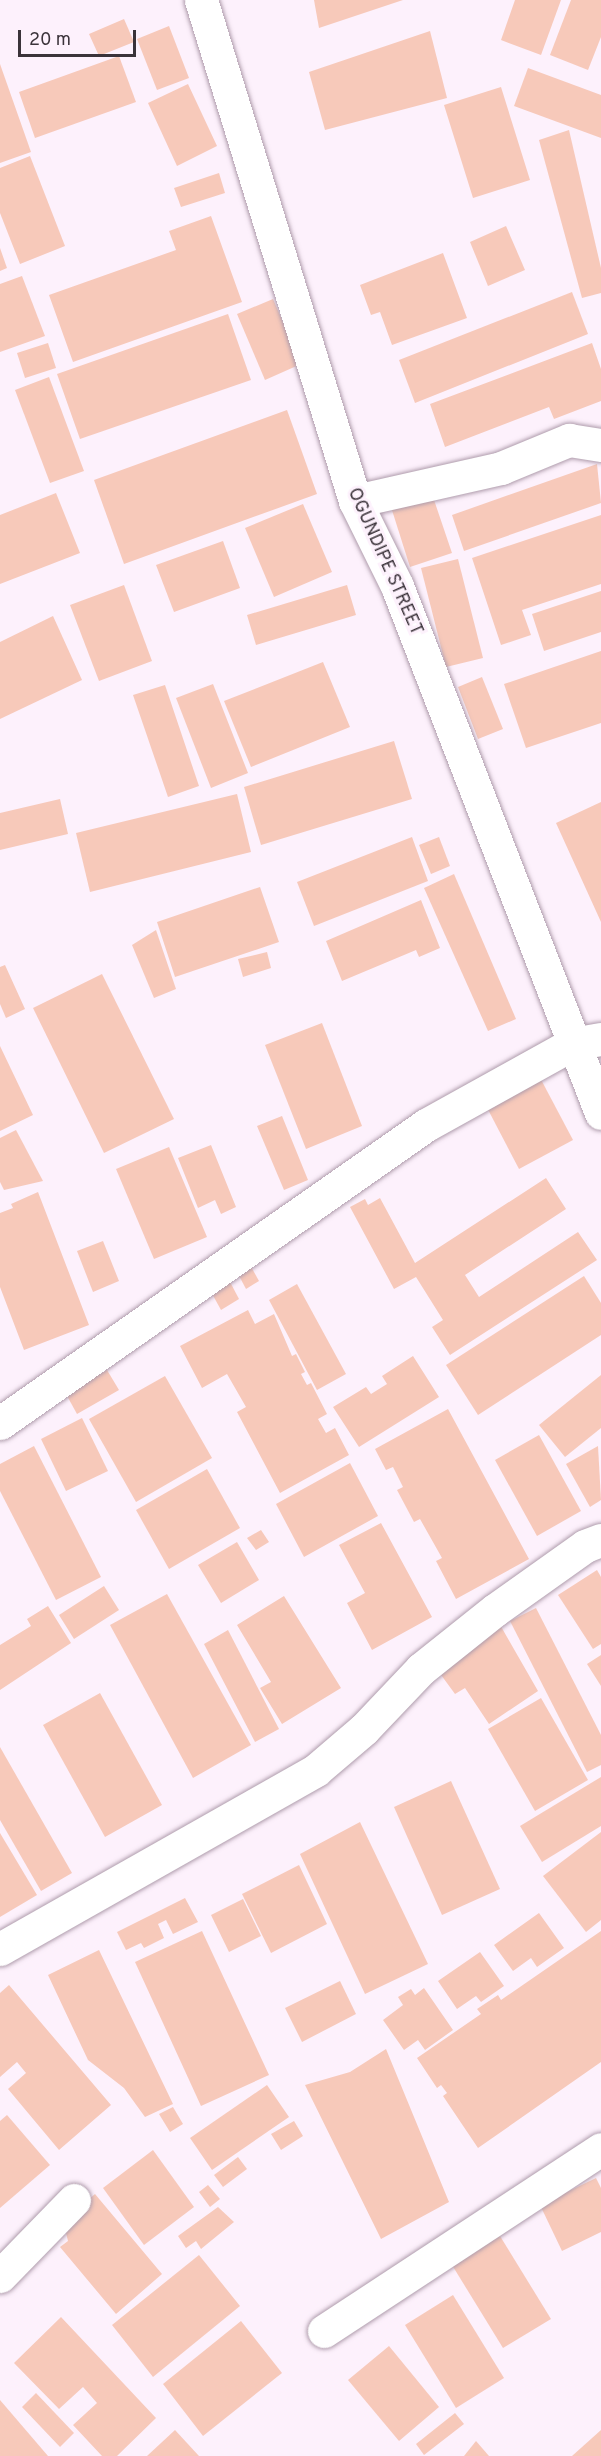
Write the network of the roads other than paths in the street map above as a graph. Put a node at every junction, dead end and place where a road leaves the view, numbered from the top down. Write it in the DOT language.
graph roads {
  1 [pos="201,0"];
  2 [pos="601,445"];
  3 [pos="355,501"];
  4 [pos="587,1041"];
  5 [pos="601,1113"];
  6 [pos="0,1423"];
  7 [pos="601,1540"];
  8 [pos="0,1949"];
  9 [pos="601,2149"];
  10 [pos="74,2200"];
  11 [pos="0,2276"];
  12 [pos="324,2331"];
  1 -- 3 [label="street, OGUNDIPE STREET"];
  2 -- 3 [label="street"];
  3 -- 4 [label="street, OGUNDIPE STREET"];
  4 -- 5 [label="street, OGUNDIPE STREET"];
  4 -- 6 [label="street"];
  7 -- 8 [label="street"];
  9 -- 12 [label="street"];
  10 -- 11 [label="street"];
}
